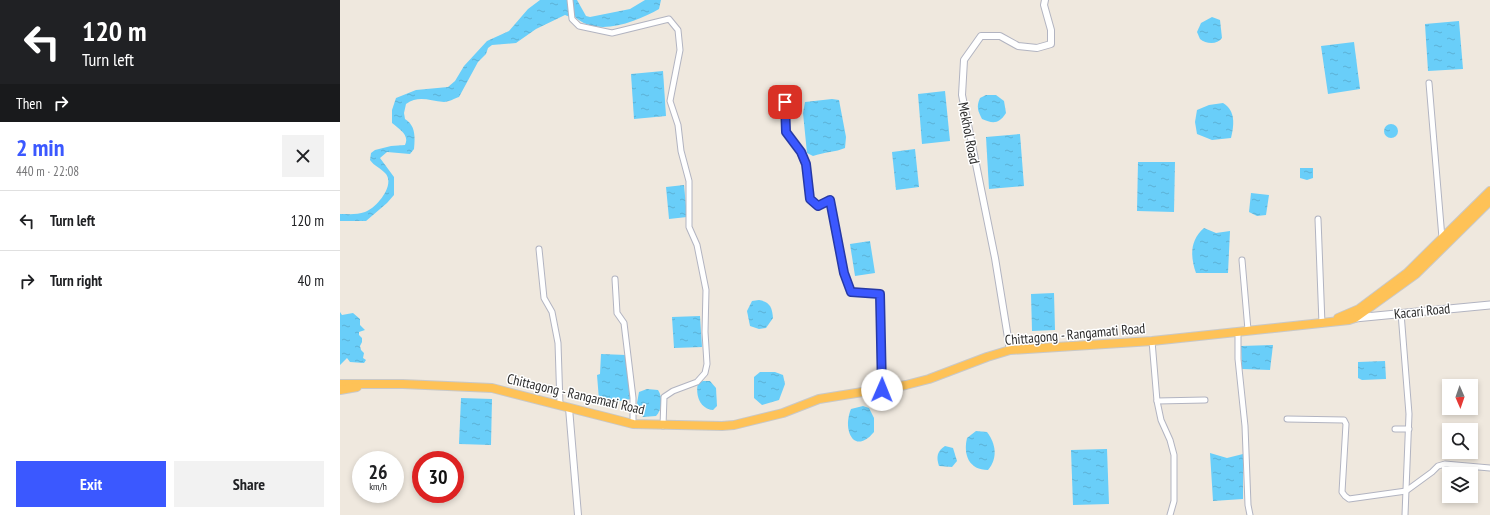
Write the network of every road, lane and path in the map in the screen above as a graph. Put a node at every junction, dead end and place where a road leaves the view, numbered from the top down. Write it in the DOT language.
graph roads {
  1 [pos="570,0"];
  2 [pos="1045,0"];
  3 [pos="1429,83"];
  4 [pos="785,102"];
  5 [pos="1490,191"];
  6 [pos="1490,201"];
  7 [pos="1318,219"];
  8 [pos="1442,238"];
  9 [pos="539,250"];
  10 [pos="1242,260"];
  11 [pos="615,279"];
  12 [pos="1384,294"];
  13 [pos="1490,305"];
  14 [pos="1401,313"];
  15 [pos="1353,316"];
  16 [pos="1322,324"];
  17 [pos="1248,330"];
  18 [pos="1238,332"];
  19 [pos="1152,341"];
  20 [pos="1010,350"];
  21 [pos="380,383"];
  22 [pos="340,384"];
  23 [pos="340,390"];
  24 [pos="882,390"];
  25 [pos="1205,400"];
  26 [pos="1157,401"];
  27 [pos="560,405"];
  28 [pos="569,408"];
  29 [pos="1287,419"];
  30 [pos="633,424"];
  31 [pos="663,426"];
  32 [pos="1395,429"];
  33 [pos="1409,429"];
  34 [pos="1490,468"];
  35 [pos="1406,491"];
  36 [pos="578,515"];
  37 [pos="1170,515"];
  38 [pos="1250,515"];
  39 [pos="1405,515"];
  1 -- 31 [label="street"];
  2 -- 20 [label="street, Mekhol Road"];
  3 -- 8 [label="street"];
  4 -- 24 [label="street"];
  5 -- 8 [label="highway, Chittagong - Rangamati Road"];
  6 -- 12 [label="highway, Chittagong - Rangamati Road"];
  7 -- 16 [label="street"];
  8 -- 12 [label="highway, Chittagong - Rangamati Road"];
  9 -- 27 [label="street"];
  10 -- 17 [label="street"];
  11 -- 30 [label="street"];
  12 -- 15 [label="highway, Chittagong - Rangamati Road"];
  13 -- 14 [label="main road, Kacari Road"];
  14 -- 15 [label="main road, Kacari Road"];
  14 -- 33 [label="street"];
  15 -- 16 [label="highway, Chittagong - Rangamati Road"];
  16 -- 17 [label="highway, Chittagong - Rangamati Road"];
  17 -- 18 [label="highway, Chittagong - Rangamati Road"];
  18 -- 19 [label="highway, Chittagong - Rangamati Road"];
  18 -- 38 [label="street"];
  19 -- 20 [label="highway, Chittagong - Rangamati Road"];
  19 -- 26 [label="street"];
  20 -- 24 [label="highway, Chittagong - Rangamati Road"];
  21 -- 22 [label="highway, Chittagong - Rangamati Road"];
  21 -- 23 [label="highway"];
  21 -- 27 [label="highway, Chittagong - Rangamati Road"];
  24 -- 31 [label="highway, Chittagong - Rangamati Road"];
  25 -- 26 [label="street"];
  26 -- 37 [label="street"];
  27 -- 28 [label="highway, Chittagong - Rangamati Road"];
  28 -- 30 [label="highway, Chittagong - Rangamati Road"];
  28 -- 36 [label="street"];
  29 -- 35 [label="street"];
  30 -- 31 [label="highway, Chittagong - Rangamati Road"];
  32 -- 33 [label="street"];
  33 -- 35 [label="street"];
  34 -- 35 [label="street"];
  35 -- 39 [label="street"];
}
